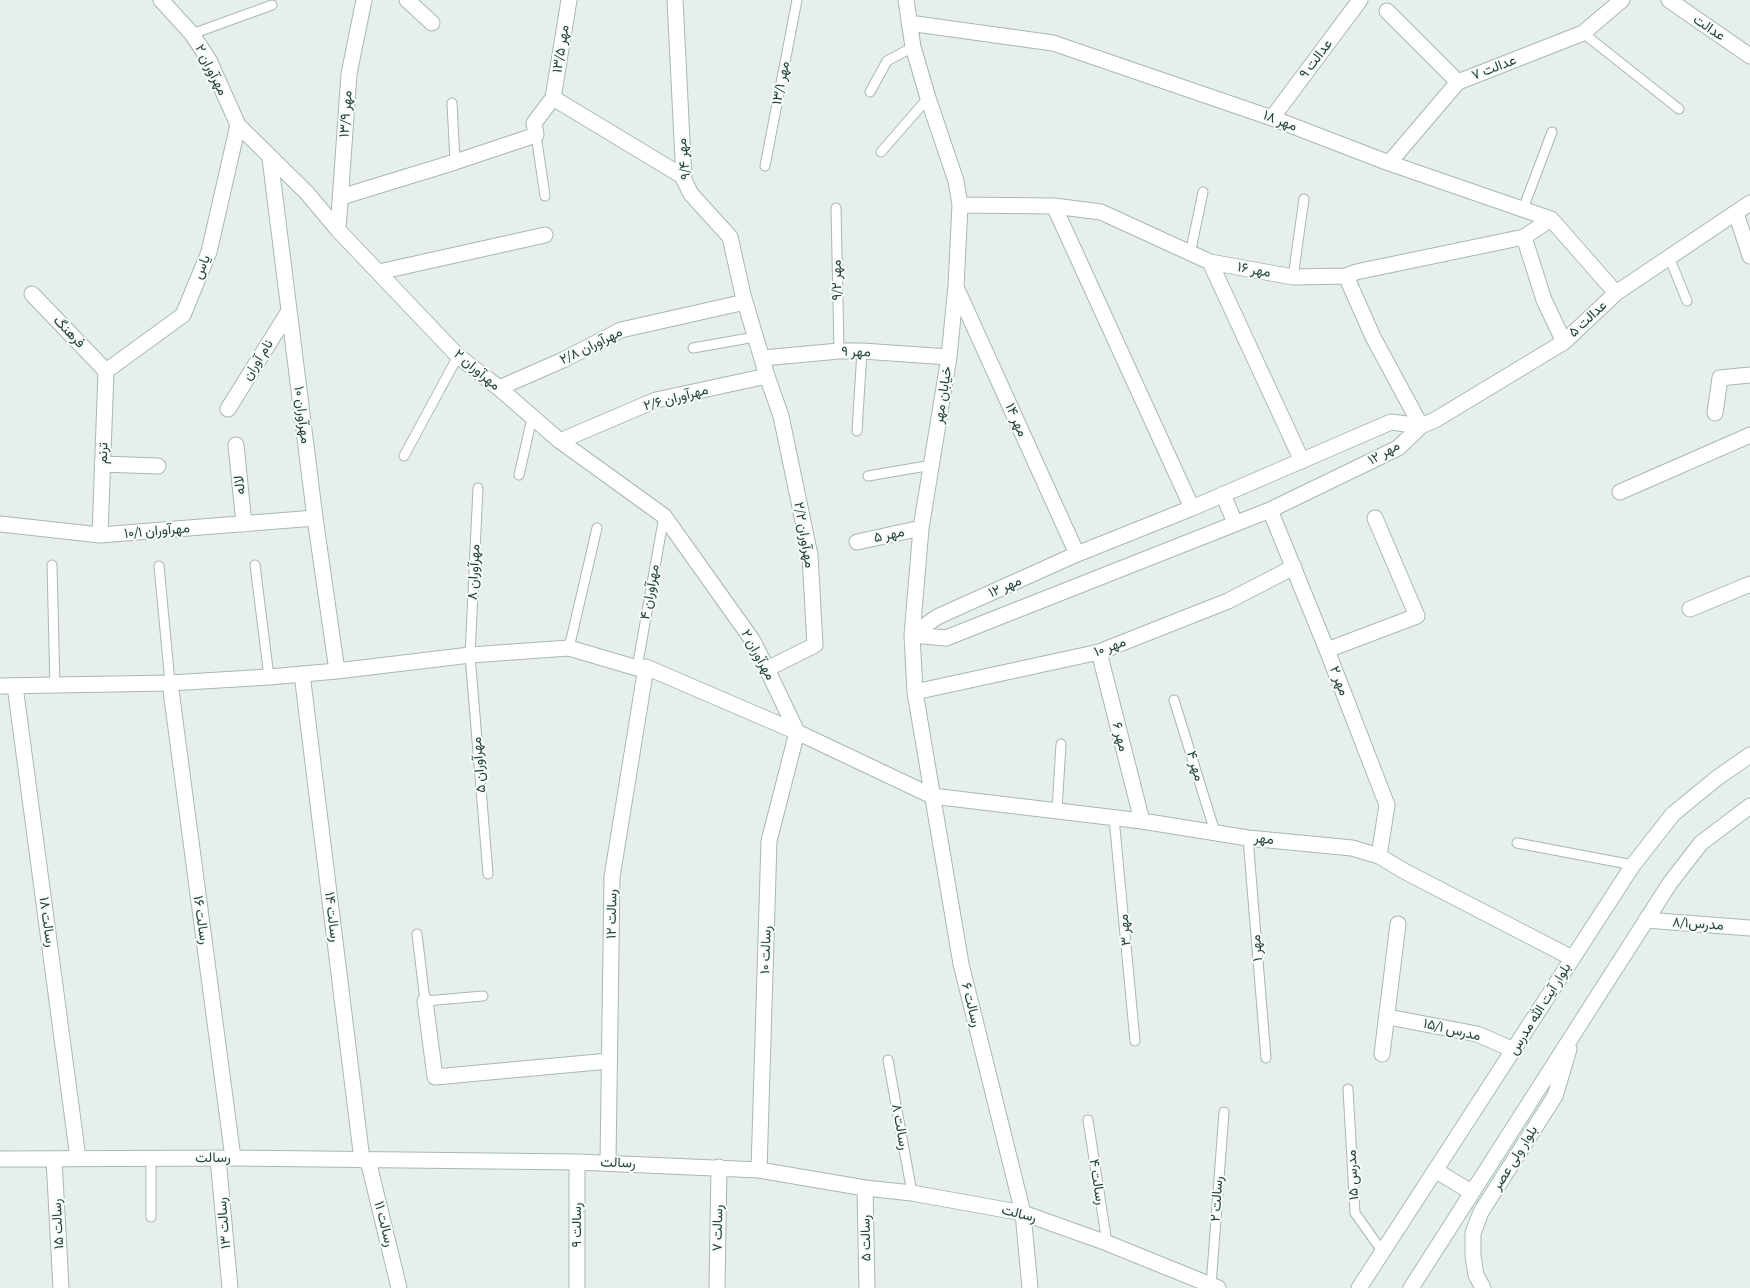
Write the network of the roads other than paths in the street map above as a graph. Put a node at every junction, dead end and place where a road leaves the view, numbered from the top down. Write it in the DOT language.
graph roads {
  1 [pos="161,0"];
  2 [pos="364,0"];
  3 [pos="408,0"];
  4 [pos="569,0"];
  5 [pos="675,0"];
  6 [pos="797,0"];
  7 [pos="906,0"];
  8 [pos="1360,0"];
  9 [pos="1622,0"];
  10 [pos="1669,0"];
  11 [pos="272,5"];
  12 [pos="1387,11"];
  13 [pos="432,23"];
  14 [pos="909,23"];
  15 [pos="1583,33"];
  16 [pos="192,34"];
  17 [pos="913,47"];
  18 [pos="1750,56"];
  19 [pos="1458,82"];
  20 [pos="870,92"];
  21 [pos="553,98"];
  22 [pos="928,98"];
  23 [pos="452,103"];
  24 [pos="1679,109"];
  25 [pos="1272,118"];
  26 [pos="238,125"];
  27 [pos="1552,132"];
  28 [pos="536,134"];
  29 [pos="881,152"];
  30 [pos="270,158"];
  31 [pos="455,162"];
  32 [pos="1389,163"];
  33 [pos="765,166"];
  34 [pos="684,177"];
  35 [pos="1203,192"];
  36 [pos="545,196"];
  37 [pos="341,197"];
  38 [pos="1304,199"];
  39 [pos="1750,203"];
  40 [pos="960,205"];
  41 [pos="1054,206"];
  42 [pos="836,208"];
  43 [pos="1523,209"];
  44 [pos="1736,213"];
  45 [pos="1550,219"];
  46 [pos="338,230"];
  47 [pos="545,235"];
  48 [pos="1524,237"];
  49 [pos="1190,254"];
  50 [pos="1750,256"];
  51 [pos="1669,257"];
  52 [pos="1210,262"];
  53 [pos="379,272"];
  54 [pos="1346,276"];
  55 [pos="1294,277"];
  56 [pos="956,286"];
  57 [pos="1616,293"];
  58 [pos="32,294"];
  59 [pos="1687,301"];
  60 [pos="745,302"];
  61 [pos="289,311"];
  62 [pos="755,337"];
  63 [pos="1564,342"];
  64 [pos="693,348"];
  65 [pos="838,351"];
  66 [pos="862,351"];
  67 [pos="458,356"];
  68 [pos="949,357"];
  69 [pos="763,358"];
  70 [pos="106,371"];
  71 [pos="1750,375"];
  72 [pos="767,376"];
  73 [pos="499,388"];
  74 [pos="228,409"];
  75 [pos="1715,413"];
  76 [pos="532,418"];
  77 [pos="1420,426"];
  78 [pos="857,431"];
  79 [pos="1750,435"];
  80 [pos="560,441"];
  81 [pos="236,446"];
  82 [pos="404,456"];
  83 [pos="1302,461"];
  84 [pos="102,464"];
  85 [pos="932,465"];
  86 [pos="158,466"];
  87 [pos="519,476"];
  88 [pos="868,476"];
  89 [pos="478,488"];
  90 [pos="1620,492"];
  91 [pos="1223,494"];
  92 [pos="1192,508"];
  93 [pos="1270,510"];
  94 [pos="664,516"];
  95 [pos="315,518"];
  96 [pos="1375,518"];
  97 [pos="1235,523"];
  98 [pos="0,524"];
  99 [pos="244,524"];
  100 [pos="597,528"];
  101 [pos="921,528"];
  102 [pos="100,536"];
  103 [pos="857,542"];
  104 [pos="1077,554"];
  105 [pos="52,565"];
  106 [pos="255,565"];
  107 [pos="159,566"];
  108 [pos="1294,567"];
  109 [pos="1750,584"];
  110 [pos="1690,609"];
  111 [pos="912,636"];
  112 [pos="569,648"];
  113 [pos="1327,650"];
  114 [pos="1099,652"];
  115 [pos="470,655"];
  116 [pos="641,668"];
  117 [pos="767,669"];
  118 [pos="337,671"];
  119 [pos="302,674"];
  120 [pos="268,677"];
  121 [pos="170,683"];
  122 [pos="8,686"];
  123 [pos="55,686"];
  124 [pos="915,692"];
  125 [pos="1174,700"];
  126 [pos="797,732"];
  127 [pos="1061,744"];
  128 [pos="1750,755"];
  129 [pos="932,796"];
  130 [pos="1750,806"];
  131 [pos="1058,811"];
  132 [pos="1114,818"];
  133 [pos="1142,821"];
  134 [pos="1215,832"];
  135 [pos="1248,838"];
  136 [pos="1517,843"];
  137 [pos="1379,856"];
  138 [pos="1633,865"];
  139 [pos="488,874"];
  140 [pos="1646,920"];
  141 [pos="1398,924"];
  142 [pos="1750,928"];
  143 [pos="417,934"];
  144 [pos="1572,958"];
  145 [pos="483,996"];
  146 [pos="425,1001"];
  147 [pos="1388,1017"];
  148 [pos="1575,1030"];
  149 [pos="1135,1041"];
  150 [pos="1514,1050"];
  151 [pos="1382,1054"];
  152 [pos="1266,1058"];
  153 [pos="888,1060"];
  154 [pos="609,1061"];
  155 [pos="1348,1089"];
  156 [pos="1224,1112"];
  157 [pos="1088,1120"];
  158 [pos="78,1158"];
  159 [pos="226,1158"];
  160 [pos="0,1159"];
  161 [pos="54,1159"];
  162 [pos="151,1159"];
  163 [pos="365,1160"];
  164 [pos="577,1162"];
  165 [pos="608,1162"];
  166 [pos="719,1168"];
  167 [pos="759,1170"];
  168 [pos="1435,1170"];
  169 [pos="865,1188"];
  170 [pos="1471,1192"];
  171 [pos="912,1193"];
  172 [pos="1023,1213"];
  173 [pos="151,1217"];
  174 [pos="1107,1244"];
  175 [pos="1382,1251"];
  176 [pos="1206,1285"];
  177 [pos="61,1288"];
  178 [pos="230,1288"];
  179 [pos="399,1288"];
  180 [pos="577,1288"];
  181 [pos="717,1288"];
  182 [pos="866,1288"];
  183 [pos="1030,1288"];
  184 [pos="1359,1288"];
  185 [pos="1411,1288"];
  186 [pos="1483,1288"];
  1 -- 16 [label="street, مهرآوران ۲"];
  2 -- 37 [label="street, مهر ۱۳/۹"];
  3 -- 13 [label="street"];
  4 -- 21 [label="street, مهر ۱۳/۵"];
  5 -- 34 [label="street, مهر ۹/۴"];
  6 -- 33 [label="lane, مهر ۱۳/۱"];
  7 -- 14 [label="street, خیابان مهر"];
  8 -- 25 [label="street, عدالت ۹"];
  9 -- 15 [label="street, عدالت ۷"];
  10 -- 18 [label="street, عدالت"];
  11 -- 16 [label="lane"];
  12 -- 19 [label="street"];
  14 -- 17 [label="street, خیابان مهر"];
  14 -- 25 [label="street, مهر ۱۸"];
  15 -- 19 [label="street, عدالت ۷"];
  15 -- 24 [label="lane"];
  16 -- 26 [label="street, مهرآوران ۲"];
  17 -- 20 [label="lane"];
  17 -- 22 [label="street, خیابان مهر"];
  19 -- 32 [label="street, عدالت ۷"];
  21 -- 28 [label="street"];
  21 -- 34 [label="street"];
  22 -- 29 [label="lane"];
  22 -- 40 [label="street, خیابان مهر"];
  23 -- 31 [label="lane"];
  25 -- 32 [label="street, مهر ۱۸"];
  26 -- 30 [label="street, مهرآوران ۲"];
  26 -- 70 [label="street, یاس"];
  27 -- 43 [label="lane"];
  28 -- 31 [label="street"];
  28 -- 36 [label="lane"];
  30 -- 46 [label="street, مهرآوران ۲"];
  30 -- 61 [label="street, مهرآوران ۱۰"];
  31 -- 37 [label="street"];
  32 -- 43 [label="street, مهر ۱۸"];
  34 -- 60 [label="street, مهر ۹/۴"];
  35 -- 49 [label="lane"];
  37 -- 46 [label="street, مهر ۱۳/۹"];
  38 -- 55 [label="lane"];
  39 -- 44 [label="street, عدالت ۵"];
  40 -- 41 [label="street, مهر ۱۶"];
  40 -- 56 [label="street, خیابان مهر"];
  41 -- 49 [label="street, مهر ۱۶"];
  41 -- 92 [label="street"];
  42 -- 65 [label="lane, مهر ۹/۲"];
  43 -- 45 [label="street, مهر ۱۸"];
  44 -- 50 [label="street"];
  44 -- 51 [label="street, عدالت ۵"];
  45 -- 48 [label="street, مهر ۱۶"];
  45 -- 57 [label="street, مهر ۱۸"];
  46 -- 53 [label="street, مهرآوران ۲"];
  47 -- 53 [label="street"];
  48 -- 54 [label="street, مهر ۱۶"];
  48 -- 63 [label="street"];
  49 -- 52 [label="street, مهر ۱۶"];
  51 -- 57 [label="street, عدالت ۵"];
  51 -- 59 [label="lane"];
  52 -- 55 [label="street, مهر ۱۶"];
  52 -- 83 [label="street"];
  53 -- 67 [label="street, مهرآوران ۲"];
  54 -- 55 [label="street, مهر ۱۶"];
  54 -- 77 [label="street"];
  56 -- 68 [label="street, خیابان مهر"];
  56 -- 104 [label="street, مهر ۱۴"];
  57 -- 63 [label="street, عدالت ۵"];
  58 -- 70 [label="street, فرهنگ"];
  60 -- 62 [label="street, مهر ۹/۴"];
  60 -- 73 [label="street, مهرآوران ۲/۸"];
  61 -- 74 [label="street, نام آوران"];
  61 -- 95 [label="street, مهرآوران ۱۰"];
  62 -- 64 [label="lane"];
  62 -- 69 [label="street, مهر ۹/۴"];
  63 -- 77 [label="street, عدالت ۵"];
  65 -- 66 [label="street, مهر ۹"];
  65 -- 69 [label="street, مهر ۹"];
  66 -- 68 [label="street, مهر ۹"];
  66 -- 78 [label="lane"];
  67 -- 73 [label="street, مهرآوران ۲"];
  67 -- 82 [label="lane"];
  68 -- 85 [label="street, خیابان مهر"];
  69 -- 72 [label="street, مهر ۹/۴"];
  70 -- 84 [label="street, ترنم"];
  71 -- 75 [label="street"];
  72 -- 80 [label="street, مهرآوران ۲/۶"];
  72 -- 117 [label="street, مهرآوران ۲/۲"];
  73 -- 76 [label="street, مهرآوران ۲"];
  76 -- 80 [label="street, مهرآوران ۲"];
  76 -- 87 [label="lane"];
  77 -- 83 [label="street, مهر ۱۲"];
  77 -- 93 [label="street, مهر ۱۲"];
  79 -- 90 [label="street"];
  80 -- 94 [label="street, مهرآوران ۲"];
  81 -- 99 [label="street, لاله"];
  83 -- 91 [label="street, مهر ۱۲"];
  84 -- 86 [label="street"];
  84 -- 102 [label="street, ترنم"];
  85 -- 88 [label="lane"];
  85 -- 101 [label="street, خیابان مهر"];
  89 -- 115 [label="lane, مهرآوران ۸"];
  91 -- 92 [label="street, مهر ۱۲"];
  91 -- 97 [label="street"];
  92 -- 104 [label="street, مهر ۱۲"];
  93 -- 97 [label="street, مهر ۱۲"];
  93 -- 108 [label="street, مهر ۲"];
  94 -- 116 [label="lane, مهرآوران ۴"];
  94 -- 117 [label="street, مهرآوران ۲"];
  95 -- 99 [label="street, مهرآوران ۱۰/۱"];
  95 -- 118 [label="street, مهرآوران ۱۰"];
  96 -- 113 [label="street"];
  97 -- 111 [label="street, مهر ۱۲"];
  98 -- 102 [label="street, مهرآوران ۱۰/۱"];
  99 -- 102 [label="street, مهرآوران ۱۰/۱"];
  100 -- 112 [label="lane"];
  101 -- 103 [label="street, مهر ۵"];
  101 -- 111 [label="street, خیابان مهر"];
  104 -- 111 [label="street, مهر ۱۲"];
  105 -- 123 [label="lane"];
  106 -- 120 [label="lane"];
  107 -- 121 [label="lane"];
  108 -- 113 [label="street, مهر ۲"];
  108 -- 114 [label="street, مهر ۱۰"];
  109 -- 110 [label="street"];
  111 -- 124 [label="street, خیابان مهر"];
  112 -- 115 [label="street"];
  112 -- 116 [label="street, مهر"];
  113 -- 137 [label="street, مهر ۲"];
  114 -- 124 [label="street, مهر ۱۰"];
  114 -- 133 [label="street, مهر ۶"];
  115 -- 118 [label="street"];
  115 -- 139 [label="lane, مهرآوران ۵"];
  116 -- 126 [label="street, مهر"];
  116 -- 154 [label="street, رسالت ۱۲"];
  117 -- 126 [label="street, مهرآوران ۲"];
  118 -- 119 [label="street"];
  119 -- 120 [label="street"];
  119 -- 163 [label="street, رسالت ۱۴"];
  120 -- 121 [label="street"];
  121 -- 123 [label="street"];
  121 -- 159 [label="street, رسالت ۱۶"];
  122 -- 123 [label="street"];
  122 -- 158 [label="street, رسالت ۱۸"];
  124 -- 129 [label="street, خیابان مهر"];
  125 -- 134 [label="lane, مهر ۴"];
  126 -- 129 [label="street, مهر"];
  126 -- 167 [label="street, رسالت ۱۰"];
  127 -- 131 [label="lane"];
  128 -- 138 [label="street, بلوار آیت الله مدرس"];
  129 -- 131 [label="street, مهر"];
  129 -- 172 [label="street, رسالت ۶"];
  130 -- 140 [label="street"];
  131 -- 132 [label="street, مهر"];
  132 -- 133 [label="street, مهر"];
  132 -- 149 [label="lane, مهر ۳"];
  133 -- 134 [label="street, مهر"];
  134 -- 135 [label="street, مهر"];
  135 -- 137 [label="street, مهر"];
  135 -- 152 [label="lane, مهر ۱"];
  136 -- 138 [label="lane"];
  137 -- 144 [label="street, مهر"];
  138 -- 144 [label="street, بلوار آیت الله مدرس"];
  140 -- 142 [label="street, مدرس۸/۱"];
  140 -- 148 [label="street"];
  141 -- 147 [label="street"];
  143 -- 146 [label="lane"];
  144 -- 150 [label="street, بلوار آیت الله مدرس"];
  145 -- 146 [label="lane"];
  146 -- 154 [label="street"];
  147 -- 150 [label="street, مدرس ۱۵/۱"];
  147 -- 151 [label="street"];
  148 -- 170 [label="street"];
  148 -- 186 [label="street, بلوار ولی عصر"];
  150 -- 168 [label="street, بلوار آیت الله مدرس"];
  153 -- 171 [label="lane, رسالت ۸"];
  154 -- 165 [label="street, رسالت ۱۲"];
  155 -- 175 [label="lane, مدرس ۱۵"];
  156 -- 176 [label="lane, رسالت ۲"];
  157 -- 174 [label="lane, رسالت ۴"];
  158 -- 161 [label="street, رسالت"];
  158 -- 162 [label="street, رسالت"];
  159 -- 162 [label="street, رسالت"];
  159 -- 163 [label="street, رسالت"];
  159 -- 178 [label="street, رسالت ۱۳"];
  160 -- 161 [label="street, رسالت"];
  161 -- 177 [label="street, رسالت ۱۵"];
  162 -- 173 [label="lane"];
  163 -- 164 [label="street, رسالت"];
  163 -- 179 [label="street, رسالت ۱۱"];
  164 -- 165 [label="street, رسالت"];
  164 -- 180 [label="street, رسالت ۹"];
  165 -- 166 [label="street, رسالت"];
  166 -- 167 [label="street, رسالت"];
  166 -- 181 [label="street, رسالت ۷"];
  167 -- 169 [label="street, رسالت"];
  168 -- 170 [label="street"];
  168 -- 175 [label="street, بلوار آیت الله مدرس"];
  169 -- 171 [label="street, رسالت"];
  169 -- 182 [label="street, رسالت ۵"];
  170 -- 185 [label="street"];
  171 -- 172 [label="street, رسالت"];
  172 -- 174 [label="street, رسالت"];
  172 -- 183 [label="street, رسالت ۶"];
  174 -- 176 [label="street, رسالت"];
  175 -- 184 [label="street, بلوار آیت الله مدرس"];
}
